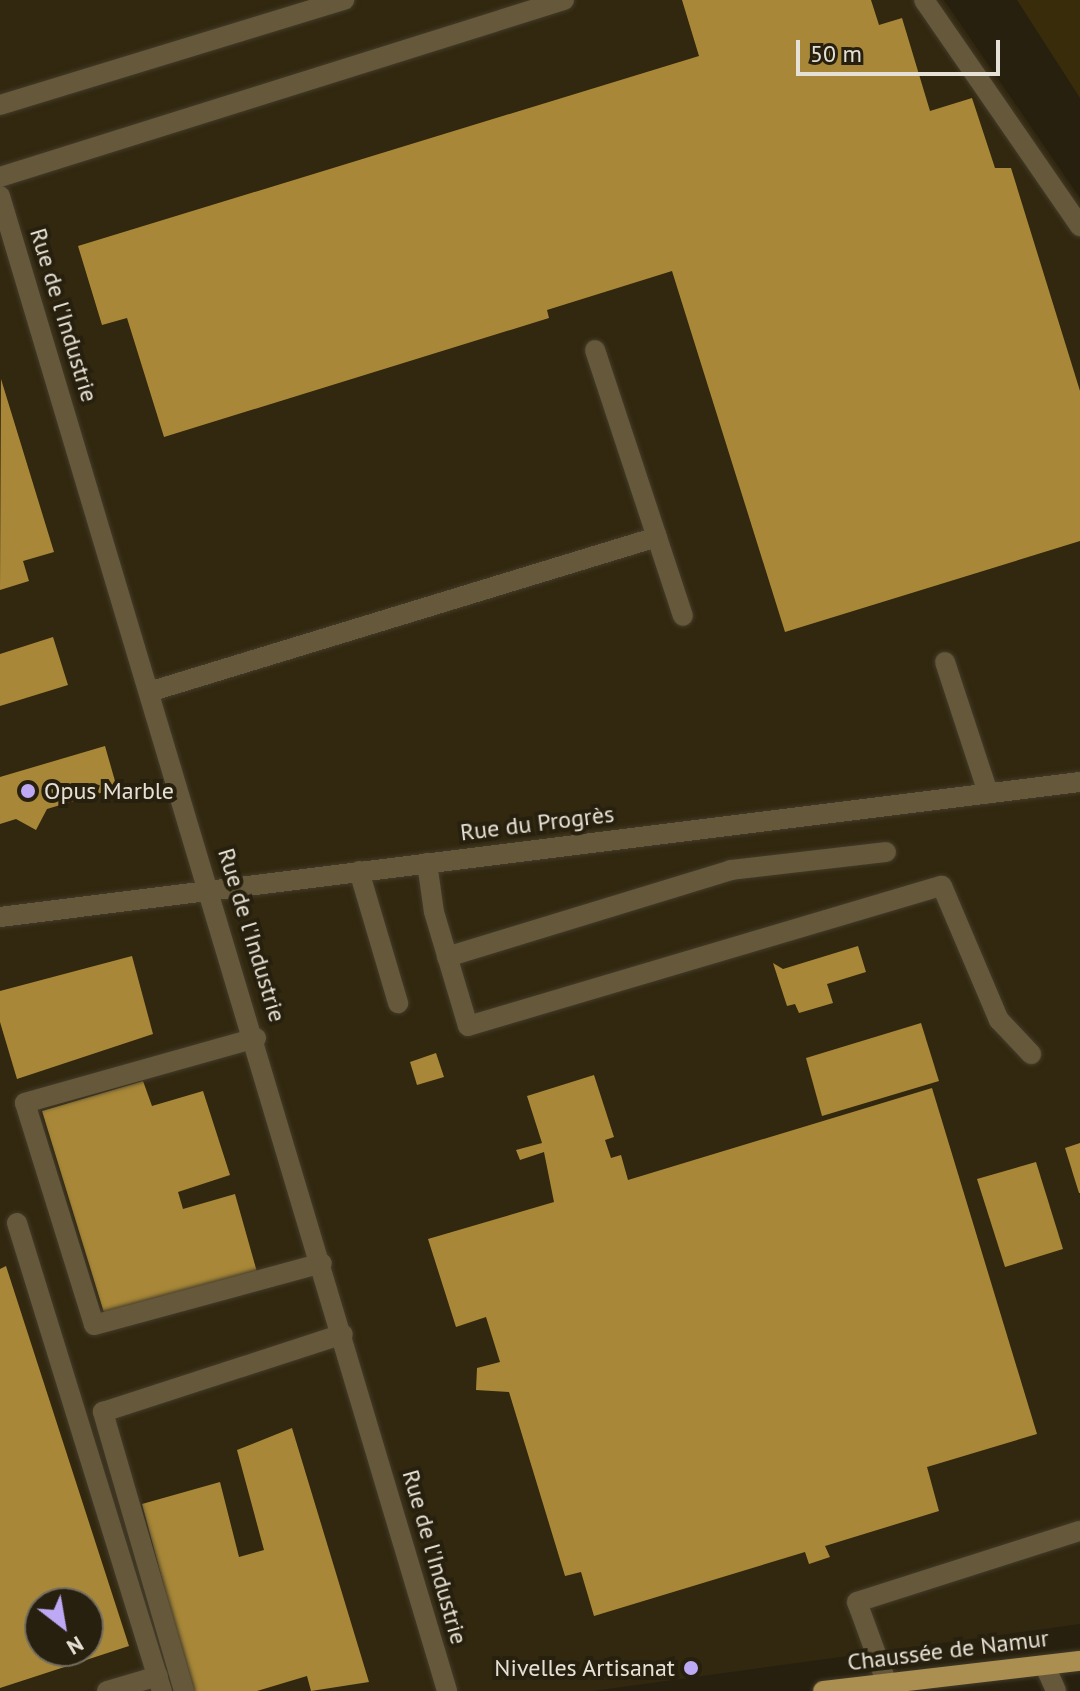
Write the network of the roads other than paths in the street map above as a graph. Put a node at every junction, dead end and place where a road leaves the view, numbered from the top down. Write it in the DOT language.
graph roads {
  1 [pos="344,0"];
  2 [pos="564,0"];
  3 [pos="924,0"];
  4 [pos="0,105"];
  5 [pos="0,177"];
  6 [pos="0,196"];
  7 [pos="1080,226"];
  8 [pos="595,350"];
  9 [pos="657,537"];
  10 [pos="683,616"];
  11 [pos="945,662"];
  12 [pos="152,691"];
  13 [pos="1080,782"];
  14 [pos="988,793"];
  15 [pos="886,852"];
  16 [pos="427,863"];
  17 [pos="359,871"];
  18 [pos="212,889"];
  19 [pos="0,917"];
  20 [pos="447,957"];
  21 [pos="398,1003"];
  22 [pos="256,1038"];
  23 [pos="1031,1054"];
  24 [pos="17,1223"];
  25 [pos="322,1263"];
  26 [pos="343,1334"];
  27 [pos="1080,1531"];
  28 [pos="1080,1661"];
  29 [pos="1045,1666"];
  30 [pos="160,1684"];
  31 [pos="887,1684"];
  32 [pos="107,1691"];
  33 [pos="184,1691"];
  34 [pos="447,1691"];
  35 [pos="823,1691"];
  36 [pos="1056,1691"];
  1 -- 4 [label="street"];
  2 -- 5 [label="street"];
  3 -- 7 [label="street"];
  6 -- 12 [label="street, Rue de l'Industrie"];
  8 -- 9 [label="street"];
  9 -- 10 [label="street"];
  9 -- 12 [label="street"];
  11 -- 14 [label="street"];
  12 -- 18 [label="street, Rue de l'Industrie"];
  13 -- 14 [label="street, Rue du Progrès"];
  14 -- 16 [label="street, Rue du Progrès"];
  15 -- 20 [label="street"];
  16 -- 17 [label="street, Rue du Progrès"];
  16 -- 20 [label="street"];
  17 -- 18 [label="street, Rue du Progrès"];
  17 -- 21 [label="street"];
  18 -- 19 [label="street, Rue du Progrès"];
  18 -- 22 [label="street, Rue de l'Industrie"];
  20 -- 23 [label="street"];
  22 -- 25 [label="street, Rue de l'Industrie"];
  22 -- 25 [label="street"];
  24 -- 30 [label="street"];
  25 -- 26 [label="street, Rue de l'Industrie"];
  26 -- 33 [label="street"];
  26 -- 34 [label="street, Rue de l'Industrie"];
  27 -- 31 [label="street"];
  28 -- 29 [label="main road, Chaussée de Namur"];
  29 -- 31 [label="main road, Chaussée de Namur"];
  29 -- 36 [label="street"];
  30 -- 32 [label="street"];
  31 -- 35 [label="main road, Chaussée de Namur"];
}
